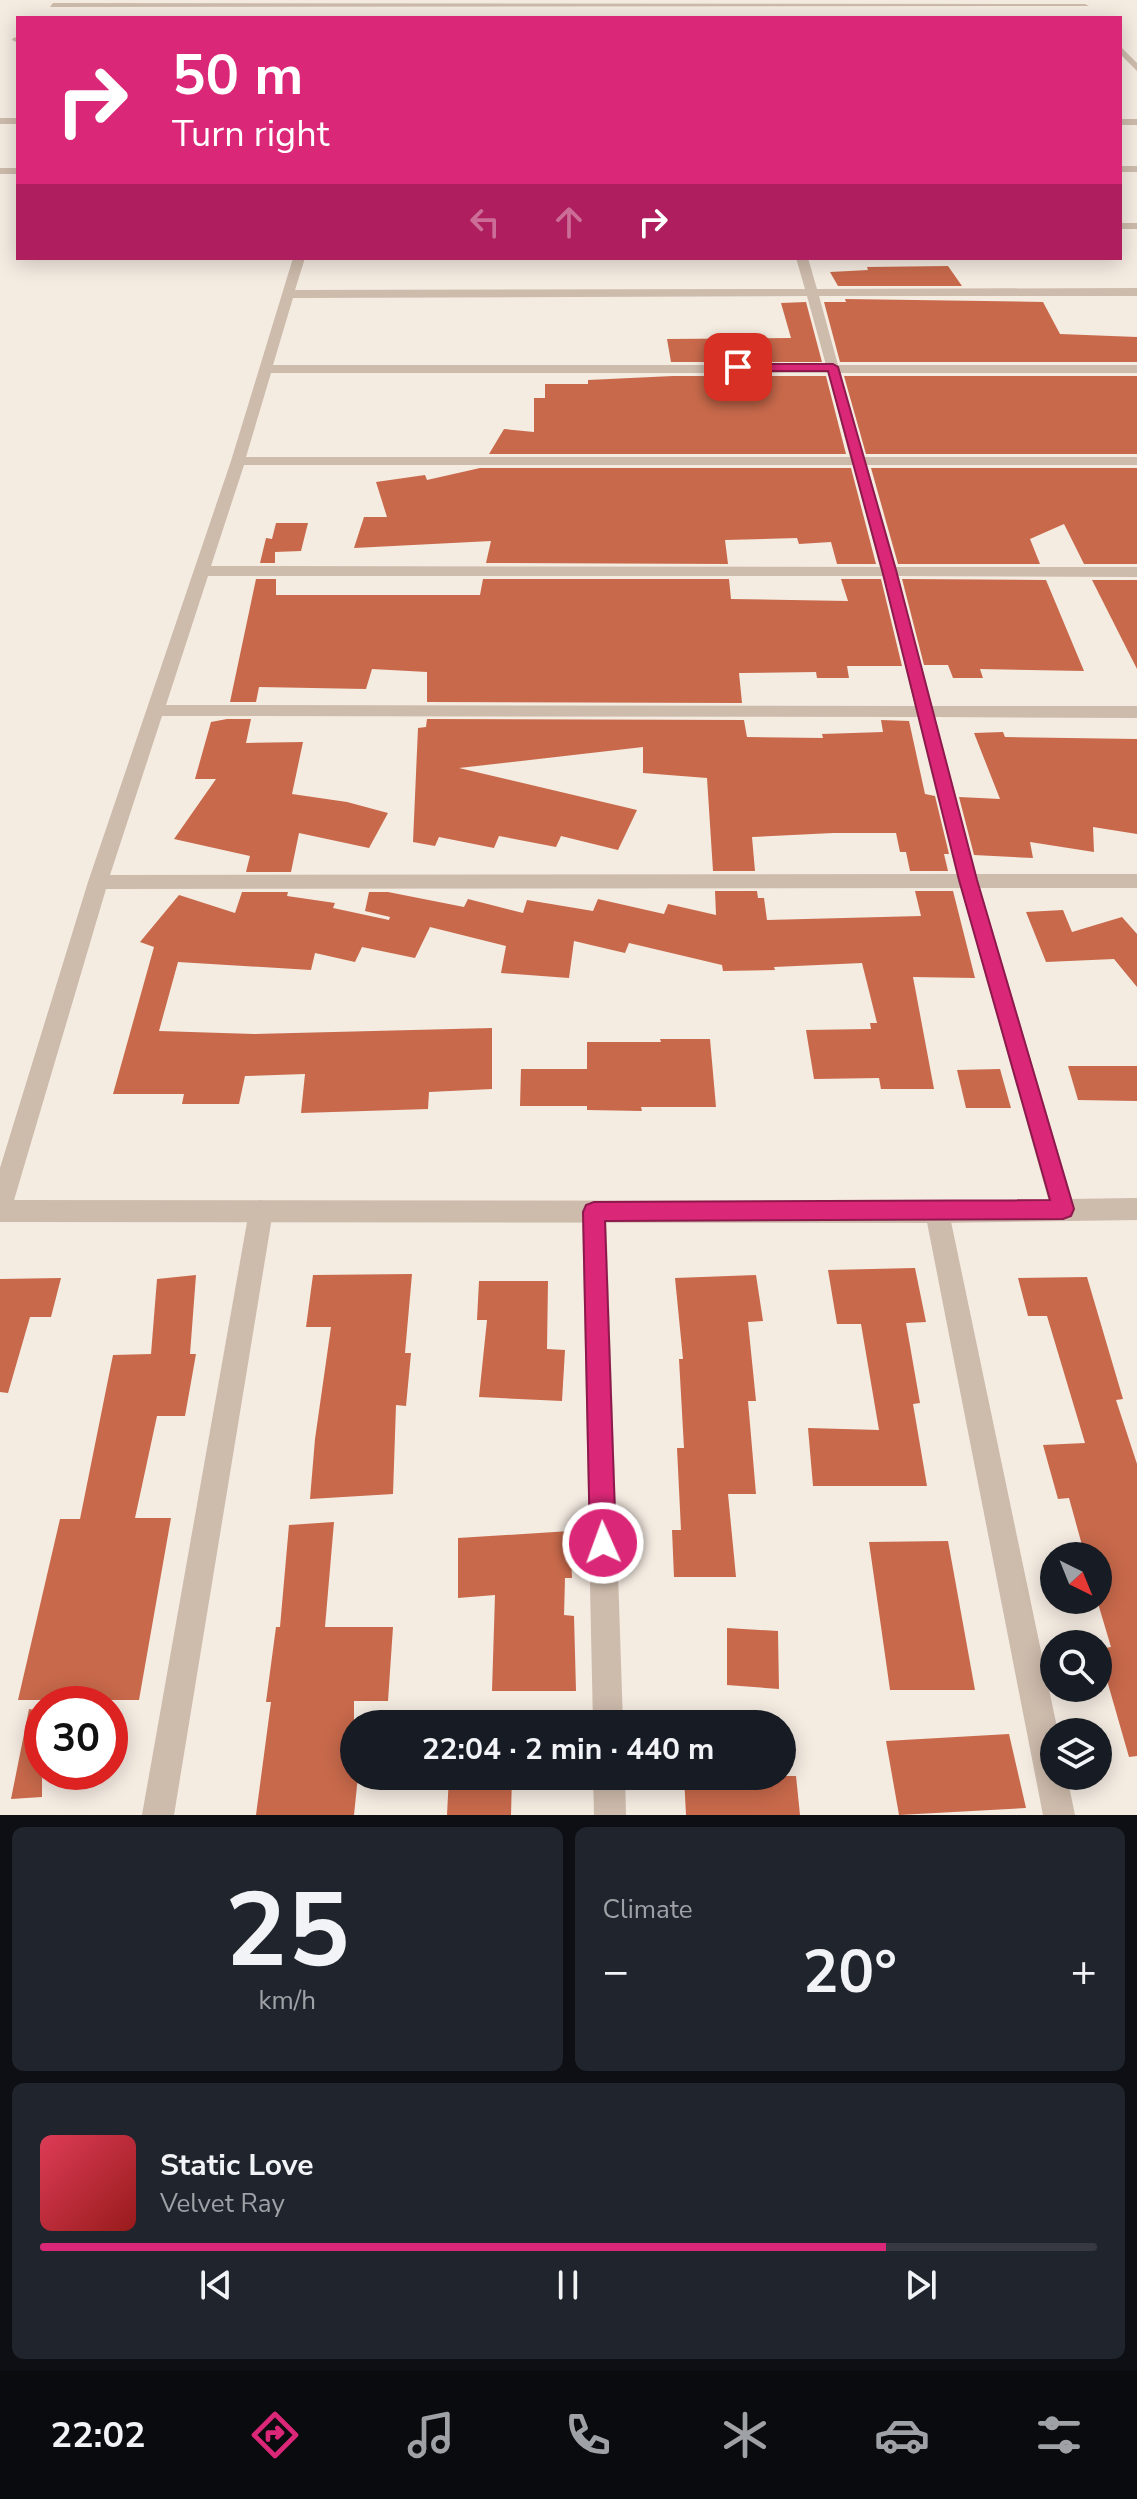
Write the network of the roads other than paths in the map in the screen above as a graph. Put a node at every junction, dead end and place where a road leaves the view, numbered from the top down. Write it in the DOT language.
graph roads {
  1 [pos="384,3"];
  2 [pos="735,3"];
  3 [pos="1083,3"];
  4 [pos="53,5"];
  5 [pos="1122,51"];
  6 [pos="1137,68"];
  7 [pos="298,260"];
  8 [pos="802,260"];
  9 [pos="810,292"];
  10 [pos="1137,292"];
  11 [pos="289,294"];
  12 [pos="833,367"];
  13 [pos="266,369"];
  14 [pos="1137,369"];
  15 [pos="238,461"];
  16 [pos="858,461"];
  17 [pos="1137,461"];
  18 [pos="889,570"];
  19 [pos="199,571"];
  20 [pos="1137,572"];
  21 [pos="157,710"];
  22 [pos="926,711"];
  23 [pos="1137,712"];
  24 [pos="968,880"];
  25 [pos="1137,881"];
  26 [pos="98,882"];
  27 [pos="0,1209"];
  28 [pos="1063,1209"];
  29 [pos="1137,1209"];
  30 [pos="261,1211"];
  31 [pos="594,1212"];
  32 [pos="937,1212"];
  33 [pos="608,1710"];
  34 [pos="609,1790"];
  35 [pos="158,1815"];
  36 [pos="610,1815"];
  37 [pos="1059,1815"];
  1 -- 2 [label="street"];
  1 -- 4 [label="street"];
  2 -- 3 [label="street"];
  5 -- 6 [label="street"];
  7 -- 11 [label="street"];
  8 -- 9 [label="street"];
  9 -- 10 [label="street"];
  9 -- 11 [label="street"];
  9 -- 12 [label="street"];
  11 -- 13 [label="street"];
  12 -- 13 [label="street"];
  12 -- 14 [label="street"];
  12 -- 16 [label="street"];
  13 -- 15 [label="street"];
  15 -- 16 [label="street"];
  15 -- 19 [label="street"];
  16 -- 17 [label="street"];
  16 -- 18 [label="street"];
  18 -- 19 [label="street"];
  18 -- 20 [label="street"];
  18 -- 22 [label="street"];
  19 -- 21 [label="street"];
  21 -- 22 [label="street"];
  21 -- 26 [label="street"];
  22 -- 23 [label="street"];
  22 -- 24 [label="street"];
  24 -- 25 [label="street"];
  24 -- 26 [label="street"];
  24 -- 28 [label="street"];
  26 -- 27 [label="street"];
  27 -- 30 [label="street"];
  28 -- 29 [label="street"];
  28 -- 32 [label="street"];
  30 -- 31 [label="street"];
  30 -- 35 [label="street"];
  31 -- 32 [label="street"];
  31 -- 33 [label="street"];
  32 -- 37 [label="street"];
  34 -- 36 [label="street"];
}
